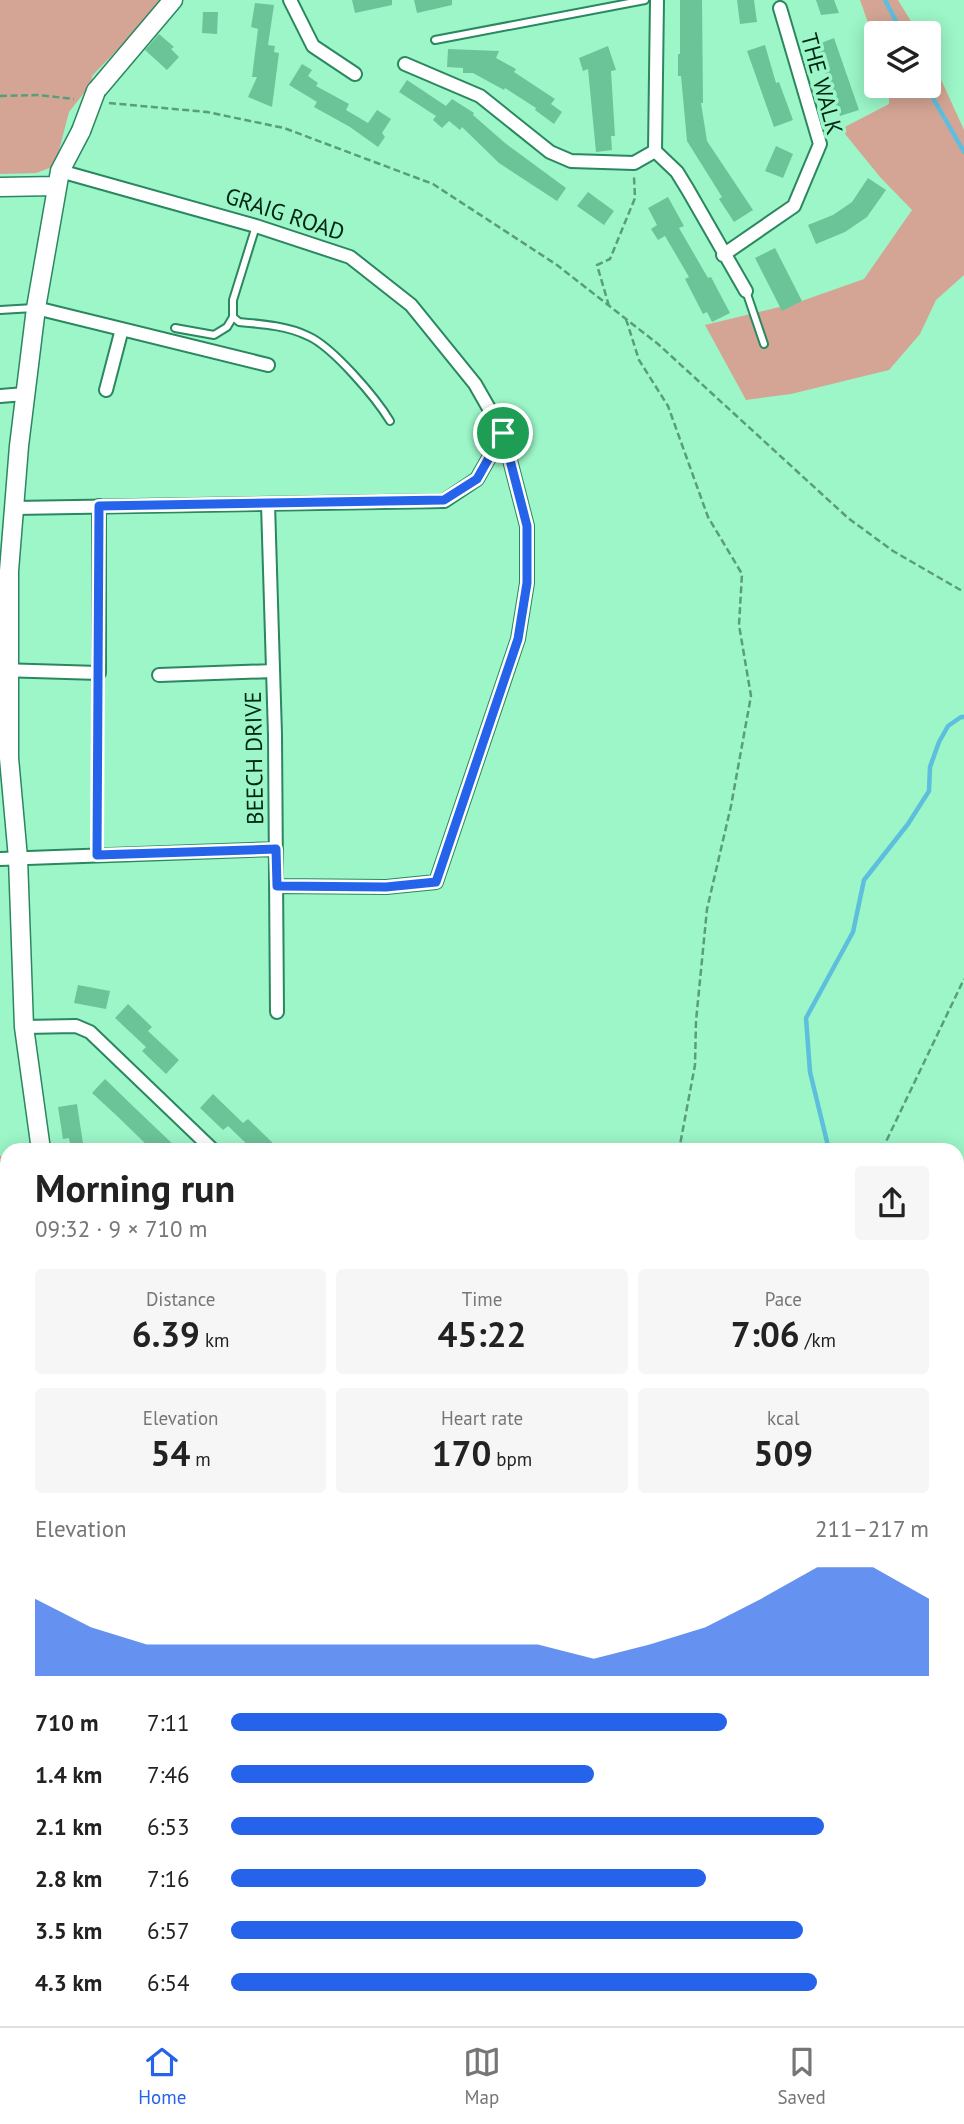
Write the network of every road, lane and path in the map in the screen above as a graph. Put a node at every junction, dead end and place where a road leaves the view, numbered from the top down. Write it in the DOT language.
graph roads {
  1 [pos="173,0"];
  2 [pos="290,0"];
  3 [pos="645,0"];
  4 [pos="657,0"];
  5 [pos="780,8"];
  6 [pos="435,40"];
  7 [pos="405,64"];
  8 [pos="355,74"];
  9 [pos="0,96"];
  10 [pos="101,96"];
  11 [pos="78,99"];
  12 [pos="655,151"];
  13 [pos="634,163"];
  14 [pos="59,178"];
  15 [pos="0,187"];
  16 [pos="256,226"];
  17 [pos="723,255"];
  18 [pos="746,291"];
  19 [pos="610,306"];
  20 [pos="36,308"];
  21 [pos="0,310"];
  22 [pos="233,317"];
  23 [pos="626,319"];
  24 [pos="175,328"];
  25 [pos="122,329"];
  26 [pos="764,344"];
  27 [pos="268,365"];
  28 [pos="106,390"];
  29 [pos="25,394"];
  30 [pos="0,396"];
  31 [pos="390,421"];
  32 [pos="503,433"];
  33 [pos="268,504"];
  34 [pos="99,506"];
  35 [pos="14,508"];
  36 [pos="5,571"];
  37 [pos="964,592"];
  38 [pos="4,670"];
  39 [pos="274,671"];
  40 [pos="99,673"];
  41 [pos="159,675"];
  42 [pos="5,759"];
  43 [pos="276,849"];
  44 [pos="97,855"];
  45 [pos="9,859"];
  46 [pos="277,886"];
  47 [pos="964,979"];
  48 [pos="277,1012"];
  49 [pos="24,1027"];
  50 [pos="40,1143"];
  51 [pos="207,1143"];
  52 [pos="680,1143"];
  53 [pos="886,1143"];
  1 -- 10 [label="street"];
  2 -- 8 [label="street"];
  3 -- 6 [label="lane"];
  4 -- 12 [label="street"];
  5 -- 17 [label="street, THE WALK"];
  7 -- 13 [label="street"];
  9 -- 11 [label="path"];
  10 -- 14 [label="street, bridge"];
  10 -- 19 [label="path"];
  12 -- 13 [label="street"];
  12 -- 17 [label="street"];
  13 -- 19 [label="path"];
  14 -- 15 [label="street"];
  14 -- 16 [label="street, GRAIG ROAD"];
  14 -- 20 [label="street"];
  16 -- 22 [label="lane"];
  16 -- 32 [label="street, GRAIG ROAD"];
  17 -- 18 [label="street"];
  18 -- 26 [label="lane"];
  19 -- 23 [label="path"];
  20 -- 21 [label="lane"];
  20 -- 25 [label="street"];
  20 -- 29 [label="street"];
  22 -- 24 [label="lane"];
  22 -- 31 [label="lane"];
  23 -- 37 [label="path"];
  23 -- 52 [label="path"];
  25 -- 27 [label="street"];
  25 -- 28 [label="street"];
  29 -- 30 [label="street"];
  29 -- 35 [label="street"];
  32 -- 33 [label="street"];
  32 -- 46 [label="street, GRAIG ROAD"];
  33 -- 34 [label="street"];
  33 -- 39 [label="street, BEECH DRIVE"];
  34 -- 35 [label="street"];
  34 -- 40 [label="street"];
  35 -- 36 [label="street"];
  36 -- 38 [label="street"];
  38 -- 40 [label="street"];
  38 -- 42 [label="street"];
  39 -- 41 [label="street"];
  39 -- 43 [label="street, BEECH DRIVE"];
  40 -- 44 [label="lane"];
  42 -- 45 [label="street"];
  43 -- 44 [label="street"];
  43 -- 46 [label="street, BEECH DRIVE"];
  44 -- 45 [label="street"];
  45 -- 49 [label="street"];
  46 -- 48 [label="street, BEECH DRIVE"];
  47 -- 53 [label="path"];
  49 -- 50 [label="street"];
  49 -- 51 [label="street"];
}
